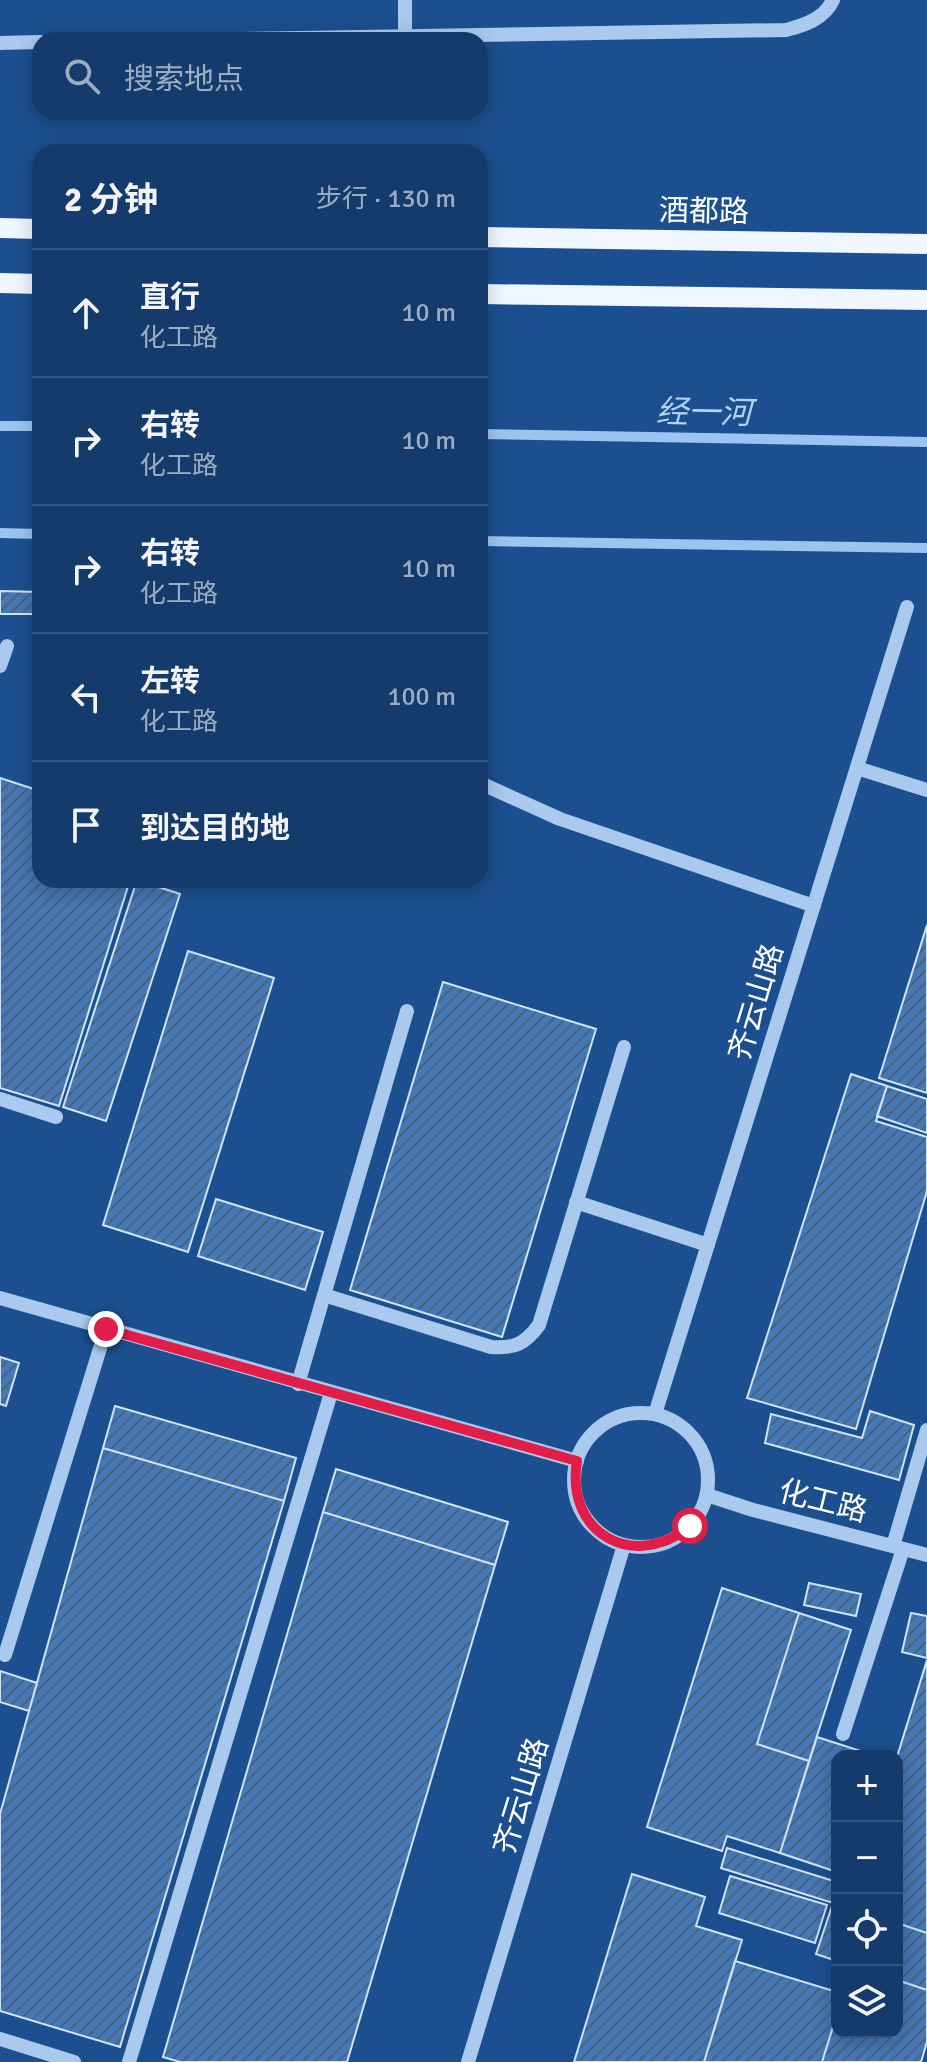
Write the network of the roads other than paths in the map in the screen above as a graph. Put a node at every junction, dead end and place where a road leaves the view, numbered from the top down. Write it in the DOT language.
graph roads {
  1 [pos="405,0"];
  2 [pos="833,0"];
  3 [pos="405,32"];
  4 [pos="488,35"];
  5 [pos="32,42"];
  6 [pos="0,43"];
  7 [pos="0,228"];
  8 [pos="32,229"];
  9 [pos="488,237"];
  10 [pos="927,244"];
  11 [pos="0,283"];
  12 [pos="32,284"];
  13 [pos="488,294"];
  14 [pos="927,300"];
  15 [pos="907,607"];
  16 [pos="7,646"];
  17 [pos="0,666"];
  18 [pos="857,768"];
  19 [pos="488,787"];
  20 [pos="927,790"];
  21 [pos="814,906"];
  22 [pos="407,1011"];
  23 [pos="624,1047"];
  24 [pos="0,1099"];
  25 [pos="56,1117"];
  26 [pos="576,1202"];
  27 [pos="708,1245"];
  28 [pos="324,1295"];
  29 [pos="0,1298"];
  30 [pos="106,1329"];
  31 [pos="298,1384"];
  32 [pos="331,1393"];
  33 [pos="655,1414"];
  34 [pos="927,1430"];
  35 [pos="577,1461"];
  36 [pos="707,1495"];
  37 [pos="624,1545"];
  38 [pos="898,1547"];
  39 [pos="927,1555"];
  40 [pos="5,1655"];
  41 [pos="843,1734"];
  42 [pos="0,2039"];
  43 [pos="74,2062"];
  44 [pos="129,2062"];
  45 [pos="468,2062"];
  1 -- 3 [label="street"];
  2 -- 4 [label="street"];
  5 -- 6 [label="street"];
  7 -- 8 [label="main road"];
  9 -- 10 [label="main road, 酒都路"];
  11 -- 12 [label="main road"];
  13 -- 14 [label="main road"];
  15 -- 18 [label="street, 齐云山路"];
  16 -- 17 [label="street"];
  18 -- 20 [label="street"];
  18 -- 21 [label="street, 齐云山路"];
  19 -- 21 [label="street"];
  21 -- 27 [label="street, 齐云山路"];
  22 -- 28 [label="street"];
  23 -- 26 [label="street"];
  24 -- 25 [label="street"];
  26 -- 27 [label="street"];
  26 -- 28 [label="street"];
  27 -- 33 [label="street, 齐云山路"];
  28 -- 31 [label="street"];
  29 -- 30 [label="street"];
  30 -- 31 [label="street"];
  30 -- 40 [label="street"];
  31 -- 32 [label="street"];
  32 -- 35 [label="street"];
  32 -- 44 [label="street"];
  33 -- 35 [label="street"];
  33 -- 36 [label="street"];
  34 -- 38 [label="street"];
  35 -- 37 [label="street"];
  36 -- 37 [label="street"];
  36 -- 38 [label="street, 化工路"];
  37 -- 45 [label="street, 齐云山路"];
  38 -- 39 [label="street, 化工路"];
  38 -- 41 [label="street"];
  42 -- 43 [label="street"];
}
